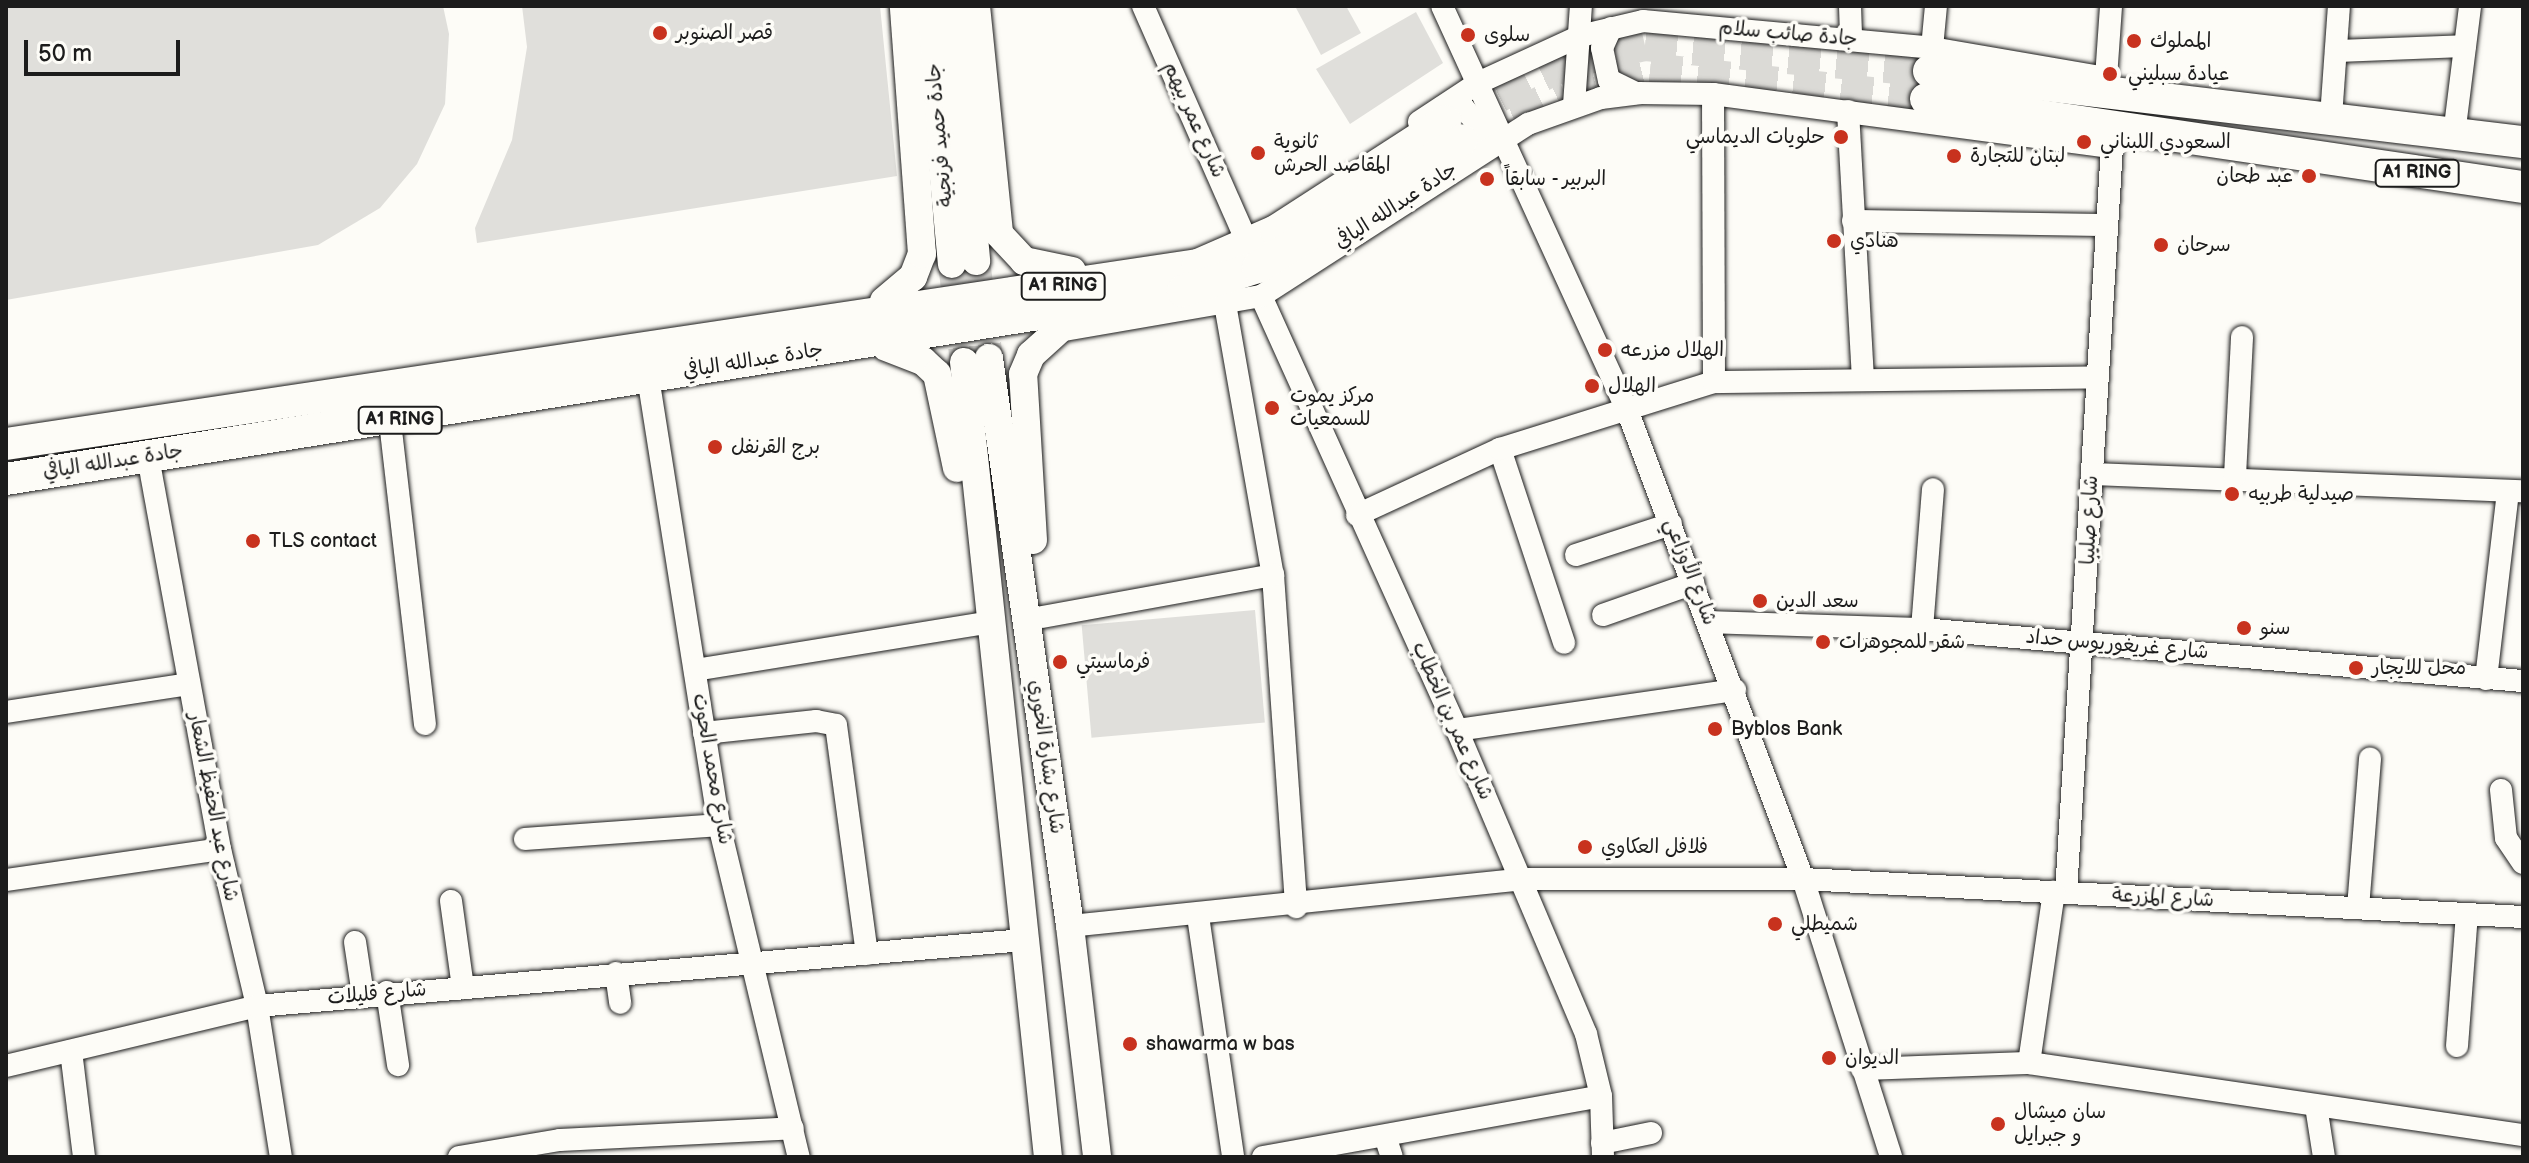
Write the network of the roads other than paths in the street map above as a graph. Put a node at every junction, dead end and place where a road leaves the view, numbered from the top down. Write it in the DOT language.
graph roads {
  1 [pos="904,6"];
  2 [pos="928,6"];
  3 [pos="953,6"];
  4 [pos="976,6"];
  5 [pos="1143,6"];
  6 [pos="1442,6"];
  7 [pos="1581,6"];
  8 [pos="1850,6"];
  9 [pos="1936,6"];
  10 [pos="2111,6"];
  11 [pos="2339,6"];
  12 [pos="2470,6"];
  13 [pos="1611,28"];
  14 [pos="1580,36"];
  15 [pos="1851,39"];
  16 [pos="2465,46"];
  17 [pos="2336,51"];
  18 [pos="1929,73"];
  19 [pos="2106,78"];
  20 [pos="1478,83"];
  21 [pos="1639,93"];
  22 [pos="1713,94"];
  23 [pos="1574,105"];
  24 [pos="1848,111"];
  25 [pos="2331,117"];
  26 [pos="1455,132"];
  27 [pos="2454,135"];
  28 [pos="1505,138"];
  29 [pos="2523,142"];
  30 [pos="2112,147"];
  31 [pos="2310,158"];
  32 [pos="2523,187"];
  33 [pos="1853,221"];
  34 [pos="2105,225"];
  35 [pos="1244,235"];
  36 [pos="1072,271"];
  37 [pos="1261,296"];
  38 [pos="884,301"];
  39 [pos="1225,304"];
  40 [pos="1058,331"];
  41 [pos="2242,337"];
  42 [pos="886,347"];
  43 [pos="794,356"];
  44 [pos="646,362"];
  45 [pos="2098,377"];
  46 [pos="1863,380"];
  47 [pos="1714,382"];
  48 [pos="1626,407"];
  49 [pos="390,422"];
  50 [pos="6,444"];
  51 [pos="1500,449"];
  52 [pos="148,457"];
  53 [pos="2092,474"];
  54 [pos="2235,476"];
  55 [pos="6,479"];
  56 [pos="1933,489"];
  57 [pos="2515,491"];
  58 [pos="1357,515"];
  59 [pos="1671,524"];
  60 [pos="1576,555"];
  61 [pos="1273,575"];
  62 [pos="1694,583"];
  63 [pos="1603,615"];
  64 [pos="1042,617"];
  65 [pos="1710,622"];
  66 [pos="978,624"];
  67 [pos="1922,629"];
  68 [pos="2085,642"];
  69 [pos="1564,643"];
  70 [pos="695,670"];
  71 [pos="2486,679"];
  72 [pos="2523,681"];
  73 [pos="189,684"];
  74 [pos="1735,690"];
  75 [pos="6,712"];
  76 [pos="425,724"];
  77 [pos="1457,730"];
  78 [pos="704,733"];
  79 [pos="2370,758"];
  80 [pos="2501,790"];
  81 [pos="1006,792"];
  82 [pos="1053,807"];
  83 [pos="719,825"];
  84 [pos="525,839"];
  85 [pos="220,849"];
  86 [pos="2523,863"];
  87 [pos="1523,879"];
  88 [pos="1803,879"];
  89 [pos="6,880"];
  90 [pos="2060,893"];
  91 [pos="451,901"];
  92 [pos="1296,907"];
  93 [pos="2358,908"];
  94 [pos="2467,914"];
  95 [pos="1198,916"];
  96 [pos="2523,917"];
  97 [pos="1070,926"];
  98 [pos="1023,940"];
  99 [pos="355,942"];
  100 [pos="867,954"];
  101 [pos="755,965"];
  102 [pos="616,973"];
  103 [pos="463,988"];
  104 [pos="387,992"];
  105 [pos="363,995"];
  106 [pos="620,1003"];
  107 [pos="257,1006"];
  108 [pos="2457,1046"];
  109 [pos="71,1051"];
  110 [pos="2029,1063"];
  111 [pos="398,1065"];
  112 [pos="6,1066"];
  113 [pos="1862,1069"];
  114 [pos="1601,1096"];
  115 [pos="2316,1106"];
  116 [pos="793,1128"];
  117 [pos="1651,1133"];
  118 [pos="2523,1135"];
  119 [pos="1389,1146"];
  120 [pos="1603,1150"];
  121 [pos="84,1157"];
  122 [pos="281,1157"];
  123 [pos="459,1157"];
  124 [pos="799,1157"];
  125 [pos="1048,1157"];
  126 [pos="1097,1157"];
  127 [pos="1233,1157"];
  128 [pos="1263,1157"];
  129 [pos="1891,1157"];
  130 [pos="2324,1157"];
  1 -- 38 [label="main road"];
  2 -- 3 [label="main road, جادة حميد فرنجية"];
  4 -- 36 [label="main road"];
  5 -- 35 [label="street, شارع عمر بيهم"];
  6 -- 20 [label="street, شارع الأوزاعي"];
  7 -- 14 [label="street"];
  8 -- 15 [label="street"];
  9 -- 18 [label="street"];
  10 -- 19 [label="street"];
  11 -- 17 [label="street"];
  12 -- 16 [label="street"];
  13 -- 14 [label="street, جادة صائب سلام"];
  13 -- 15 [label="street, جادة صائب سلام"];
  13 -- 21 [label="street"];
  14 -- 20 [label="street, جادة صائب سلام"];
  14 -- 23 [label="street"];
  15 -- 18 [label="street, جادة صائب سلام"];
  16 -- 17 [label="street"];
  16 -- 27 [label="street"];
  17 -- 25 [label="street"];
  18 -- 19 [label="street, جادة صائب سلام"];
  18 -- 25 [label="highway, جادة صائب سلام / A1 RING"];
  18 -- 31 [label="highway, جادة صائب سلام / A1 RING"];
  19 -- 25 [label="highway"];
  20 -- 26 [label="street, جادة عبدالله اليافي"];
  20 -- 28 [label="street, شارع الأوزاعي"];
  21 -- 22 [label="street"];
  21 -- 23 [label="street"];
  22 -- 24 [label="street"];
  22 -- 47 [label="street"];
  23 -- 28 [label="street"];
  24 -- 30 [label="street"];
  24 -- 33 [label="street"];
  25 -- 27 [label="highway, جادة صائب سلام / A1 RING"];
  26 -- 28 [label="street, جادة عبدالله اليافي"];
  26 -- 35 [label="street, جادة عبدالله اليافي"];
  26 -- 37 [label="street, جادة عبدالله اليافي"];
  26 -- 43 [label="highway, جادة عبدالله اليافي / A1 RING"];
  26 -- 44 [label="highway, جادة عبدالله اليافي / A1 RING"];
  27 -- 29 [label="highway, جادة صائب سلام / A1 RING"];
  28 -- 48 [label="street, شارع الأوزاعي"];
  30 -- 31 [label="highway"];
  30 -- 34 [label="street, شارع صليبا"];
  31 -- 32 [label="highway, جادة صائب سلام / A1 RING"];
  33 -- 34 [label="street"];
  33 -- 46 [label="street"];
  34 -- 45 [label="street, شارع صليبا"];
  35 -- 36 [label="street, جادة عبدالله اليافي"];
  36 -- 38 [label="highway"];
  37 -- 39 [label="street, جادة عبدالله اليافي"];
  37 -- 58 [label="street, شارع عمر بن الخطاب"];
  38 -- 44 [label="highway"];
  39 -- 40 [label="street, جادة عبدالله اليافي"];
  39 -- 61 [label="street"];
  40 -- 42 [label="highway"];
  40 -- 64 [label="main road"];
  41 -- 54 [label="street"];
  42 -- 43 [label="highway"];
  42 -- 66 [label="main road"];
  43 -- 44 [label="highway, جادة عبدالله اليافي / A1 RING"];
  44 -- 49 [label="highway, جادة عبدالله اليافي / A1 RING"];
  44 -- 50 [label="highway, جادة عبدالله اليافي / A1 RING"];
  44 -- 70 [label="street, شارع محمد الحوت"];
  45 -- 46 [label="street"];
  45 -- 53 [label="street, شارع صليبا"];
  46 -- 47 [label="street"];
  47 -- 48 [label="street"];
  48 -- 51 [label="street"];
  48 -- 59 [label="street, شارع الأوزاعي"];
  49 -- 52 [label="highway, جادة عبدالله اليافي / A1 RING"];
  49 -- 76 [label="street"];
  51 -- 58 [label="street"];
  51 -- 69 [label="street"];
  52 -- 55 [label="highway, جادة عبدالله اليافي / A1 RING"];
  52 -- 73 [label="street, شارع عبد الحفيظ الشعار"];
  53 -- 54 [label="street"];
  53 -- 68 [label="street, شارع صليبا"];
  54 -- 57 [label="street"];
  56 -- 67 [label="street"];
  57 -- 71 [label="street"];
  58 -- 77 [label="street, شارع عمر بن الخطاب"];
  59 -- 60 [label="street"];
  59 -- 62 [label="street, شارع الأوزاعي"];
  61 -- 64 [label="street"];
  61 -- 92 [label="street"];
  62 -- 63 [label="street"];
  62 -- 65 [label="street, شارع الأوزاعي"];
  64 -- 82 [label="main road"];
  65 -- 67 [label="street, شارع غريغوريوس حداد"];
  65 -- 74 [label="street, شارع الأوزاعي"];
  66 -- 70 [label="street"];
  66 -- 81 [label="main road"];
  67 -- 68 [label="street, شارع غريغوريوس حداد"];
  68 -- 71 [label="street, شارع غريغوريوس حداد"];
  68 -- 90 [label="street, شارع صليبا"];
  70 -- 78 [label="street, شارع محمد الحوت"];
  71 -- 72 [label="street, شارع غريغوريوس حداد"];
  73 -- 75 [label="street"];
  73 -- 85 [label="street, شارع عبد الحفيظ الشعار"];
  74 -- 77 [label="street"];
  74 -- 88 [label="street, شارع الأوزاعي"];
  77 -- 87 [label="street, شارع عمر بن الخطاب"];
  78 -- 83 [label="street, شارع محمد الحوت"];
  78 -- 100 [label="street"];
  79 -- 93 [label="street"];
  80 -- 86 [label="street"];
  81 -- 82 [label="main road, شارع بشارة الخوري"];
  81 -- 98 [label="main road, شارع بشارة الخوري"];
  82 -- 97 [label="main road, شارع بشارة الخوري"];
  83 -- 84 [label="street"];
  83 -- 101 [label="street, شارع محمد الحوت"];
  85 -- 89 [label="street"];
  85 -- 107 [label="street, شارع عبد الحفيظ الشعار"];
  87 -- 88 [label="street, شارع المزرعة"];
  87 -- 92 [label="street, شارع المزرعة"];
  87 -- 114 [label="street, شارع عمر بن الخطاب"];
  88 -- 90 [label="street, شارع المزرعة"];
  88 -- 113 [label="street, شارع الأوزاعي"];
  90 -- 93 [label="street, شارع المزرعة"];
  90 -- 110 [label="street, شارع صليبا"];
  91 -- 103 [label="street"];
  92 -- 95 [label="street, شارع المزرعة"];
  93 -- 94 [label="street, شارع المزرعة"];
  94 -- 96 [label="street, شارع المزرعة"];
  94 -- 108 [label="street"];
  95 -- 97 [label="street, شارع المزرعة"];
  95 -- 127 [label="street"];
  97 -- 126 [label="main road, شارع بشارة الخوري"];
  98 -- 100 [label="street, شارع قليلات"];
  98 -- 125 [label="main road, شارع بشارة الخوري"];
  99 -- 105 [label="street"];
  100 -- 101 [label="street, شارع قليلات"];
  101 -- 102 [label="street, شارع قليلات"];
  101 -- 116 [label="street, شارع محمد الحوت"];
  102 -- 103 [label="street, شارع قليلات"];
  102 -- 106 [label="street"];
  103 -- 104 [label="street, شارع قليلات"];
  104 -- 105 [label="street, شارع قليلات"];
  104 -- 111 [label="street"];
  105 -- 107 [label="street, شارع قليلات"];
  107 -- 109 [label="street, شارع قليلات"];
  107 -- 122 [label="street, شارع عبد الحفيظ الشعار"];
  109 -- 112 [label="street, شارع قليلات"];
  109 -- 121 [label="street"];
  110 -- 113 [label="street"];
  110 -- 115 [label="street"];
  113 -- 129 [label="street, شارع الأوزاعي"];
  114 -- 119 [label="street"];
  114 -- 120 [label="street, شارع عمر بن الخطاب"];
  115 -- 118 [label="street"];
  115 -- 130 [label="street"];
  116 -- 123 [label="street"];
  116 -- 124 [label="street, شارع محمد الحوت"];
  117 -- 120 [label="street"];
  119 -- 128 [label="street"];
}
